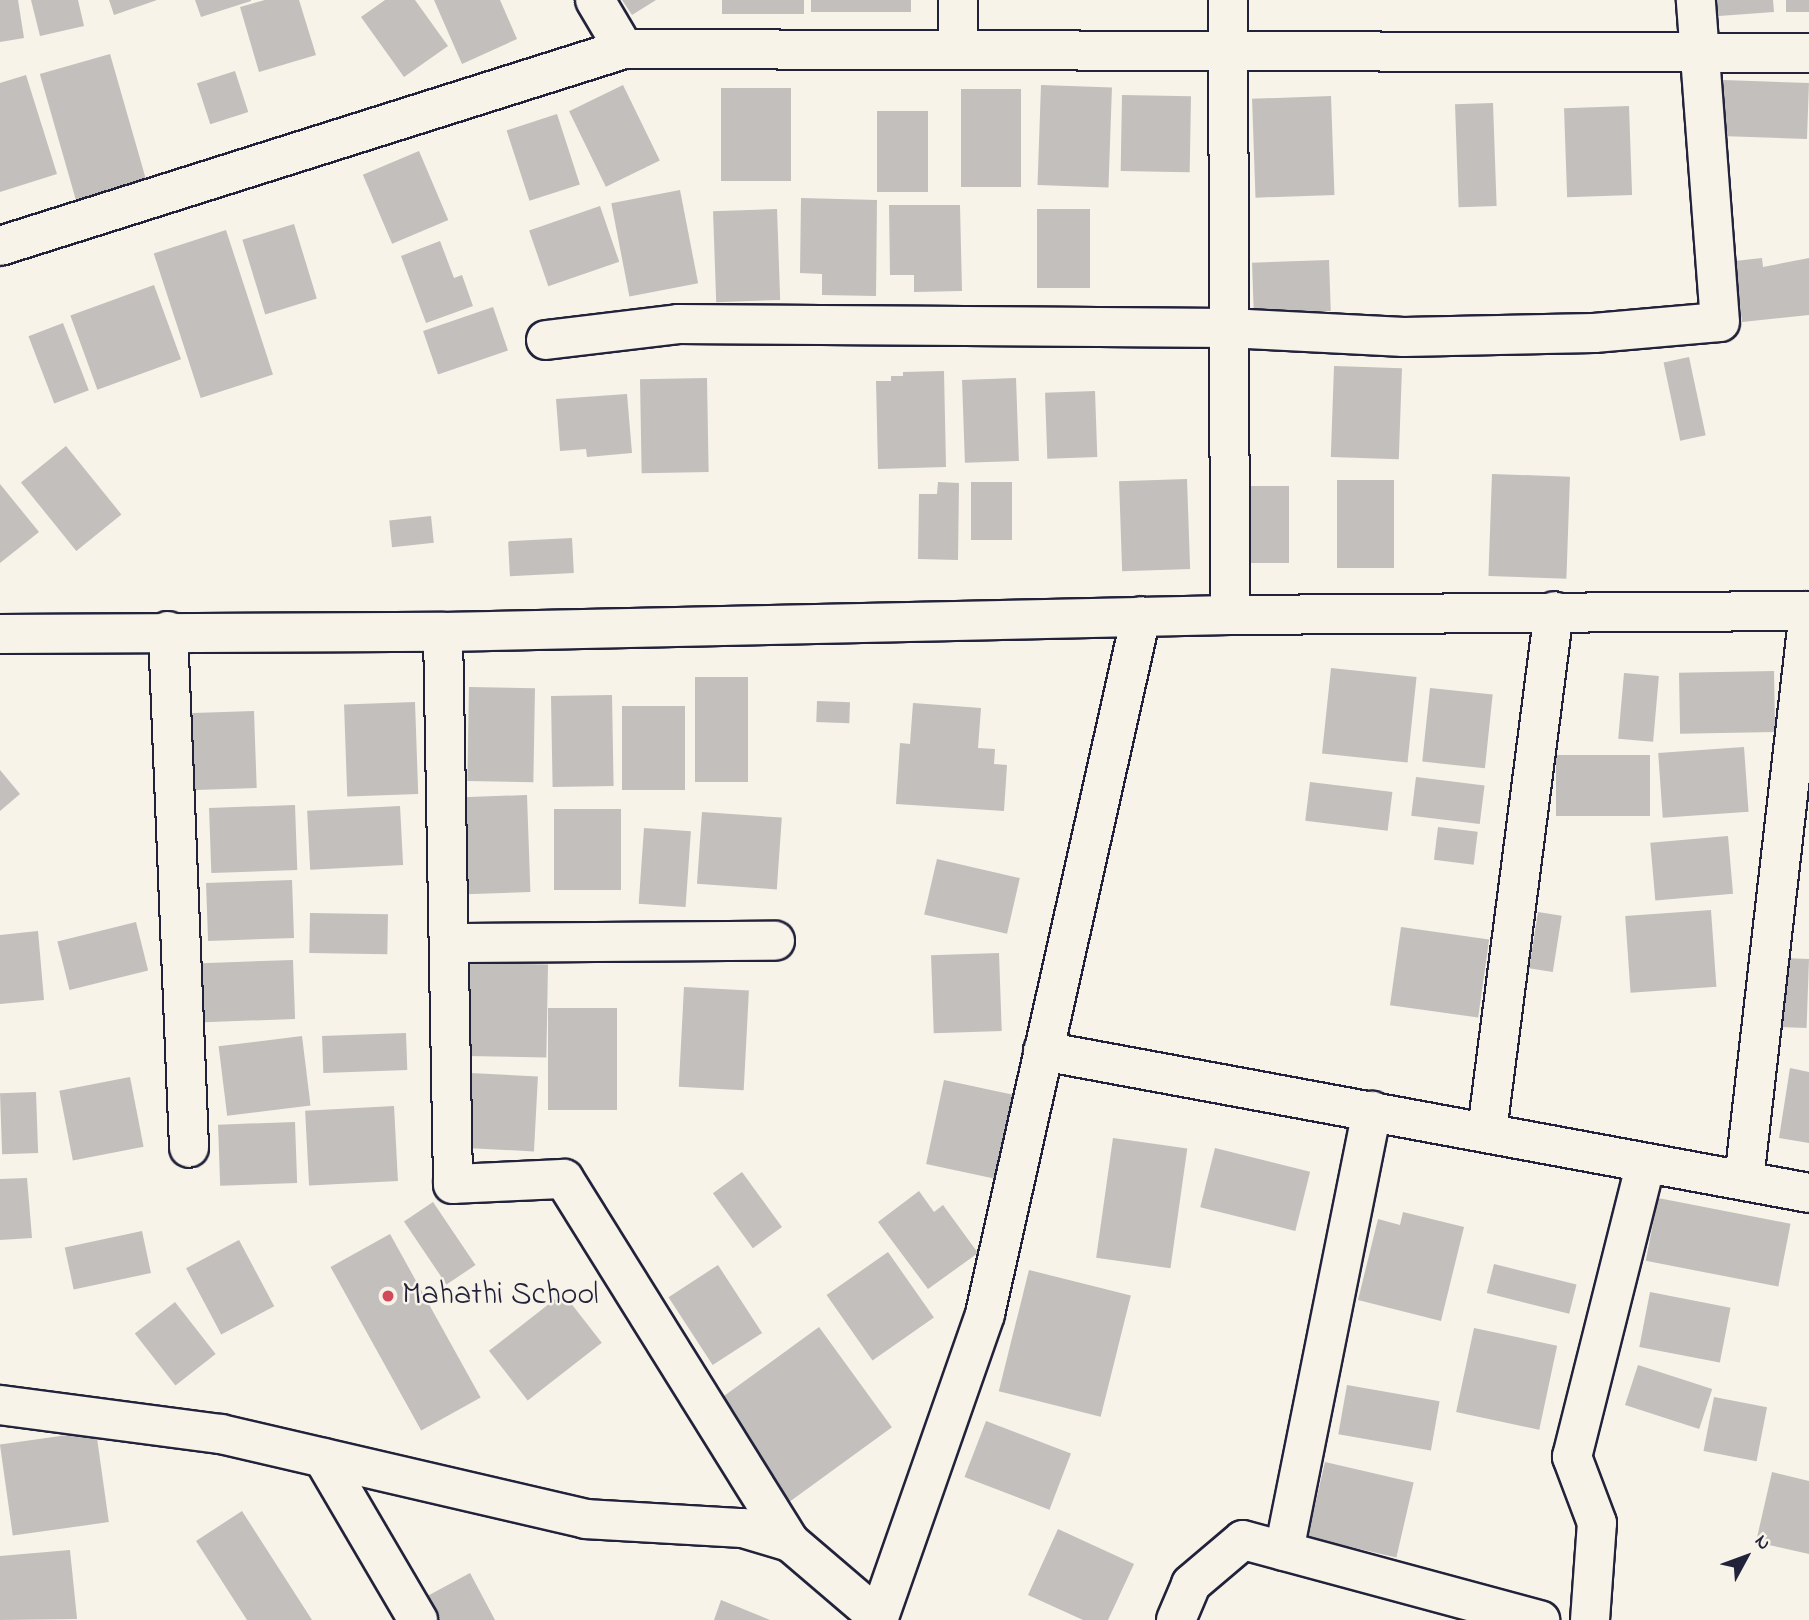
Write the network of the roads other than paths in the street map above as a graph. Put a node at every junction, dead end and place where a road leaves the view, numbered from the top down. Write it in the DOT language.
graph roads {
  1 [pos="595,0"];
  2 [pos="958,0"];
  3 [pos="1228,0"];
  4 [pos="1696,0"];
  5 [pos="624,49"];
  6 [pos="958,50"];
  7 [pos="1227,50"];
  8 [pos="1699,52"];
  9 [pos="1809,53"];
  10 [pos="0,246"];
  11 [pos="1228,328"];
  12 [pos="546,340"];
  13 [pos="1554,611"];
  14 [pos="1230,615"];
  15 [pos="1141,616"];
  16 [pos="168,631"];
  17 [pos="443,632"];
  18 [pos="0,634"];
  19 [pos="775,941"];
  20 [pos="449,943"];
  21 [pos="1044,1051"];
  22 [pos="1372,1111"];
  23 [pos="1487,1132"];
  24 [pos="189,1148"];
  25 [pos="1646,1163"];
  26 [pos="1744,1180"];
  27 [pos="1809,1193"];
  28 [pos="0,1405"];
  29 [pos="323,1458"];
  30 [pos="790,1542"];
  31 [pos="1284,1551"];
  32 [pos="878,1619"];
  33 [pos="418,1620"];
  34 [pos="1175,1620"];
  35 [pos="1540,1620"];
  36 [pos="1590,1620"];
  1 -- 5 [label="street"];
  2 -- 6 [label="street"];
  3 -- 7 [label="street"];
  4 -- 8 [label="street"];
  5 -- 6 [label="street"];
  5 -- 10 [label="street"];
  6 -- 7 [label="street"];
  7 -- 8 [label="street"];
  7 -- 11 [label="street"];
  8 -- 9 [label="street"];
  8 -- 11 [label="street"];
  11 -- 12 [label="street"];
  11 -- 14 [label="street"];
  13 -- 14 [label="street"];
  13 -- 23 [label="street"];
  13 -- 26 [label="street"];
  14 -- 15 [label="street"];
  15 -- 17 [label="street"];
  15 -- 21 [label="street"];
  16 -- 17 [label="street"];
  16 -- 18 [label="street"];
  16 -- 24 [label="street"];
  17 -- 20 [label="street"];
  19 -- 20 [label="street"];
  20 -- 30 [label="street"];
  21 -- 22 [label="street"];
  21 -- 32 [label="street"];
  22 -- 23 [label="street"];
  22 -- 31 [label="street"];
  23 -- 25 [label="street"];
  25 -- 26 [label="street"];
  25 -- 36 [label="street"];
  26 -- 27 [label="street"];
  28 -- 29 [label="street"];
  29 -- 30 [label="street"];
  29 -- 33 [label="street"];
  30 -- 32 [label="street"];
  31 -- 34 [label="street"];
  31 -- 35 [label="street"];
}
